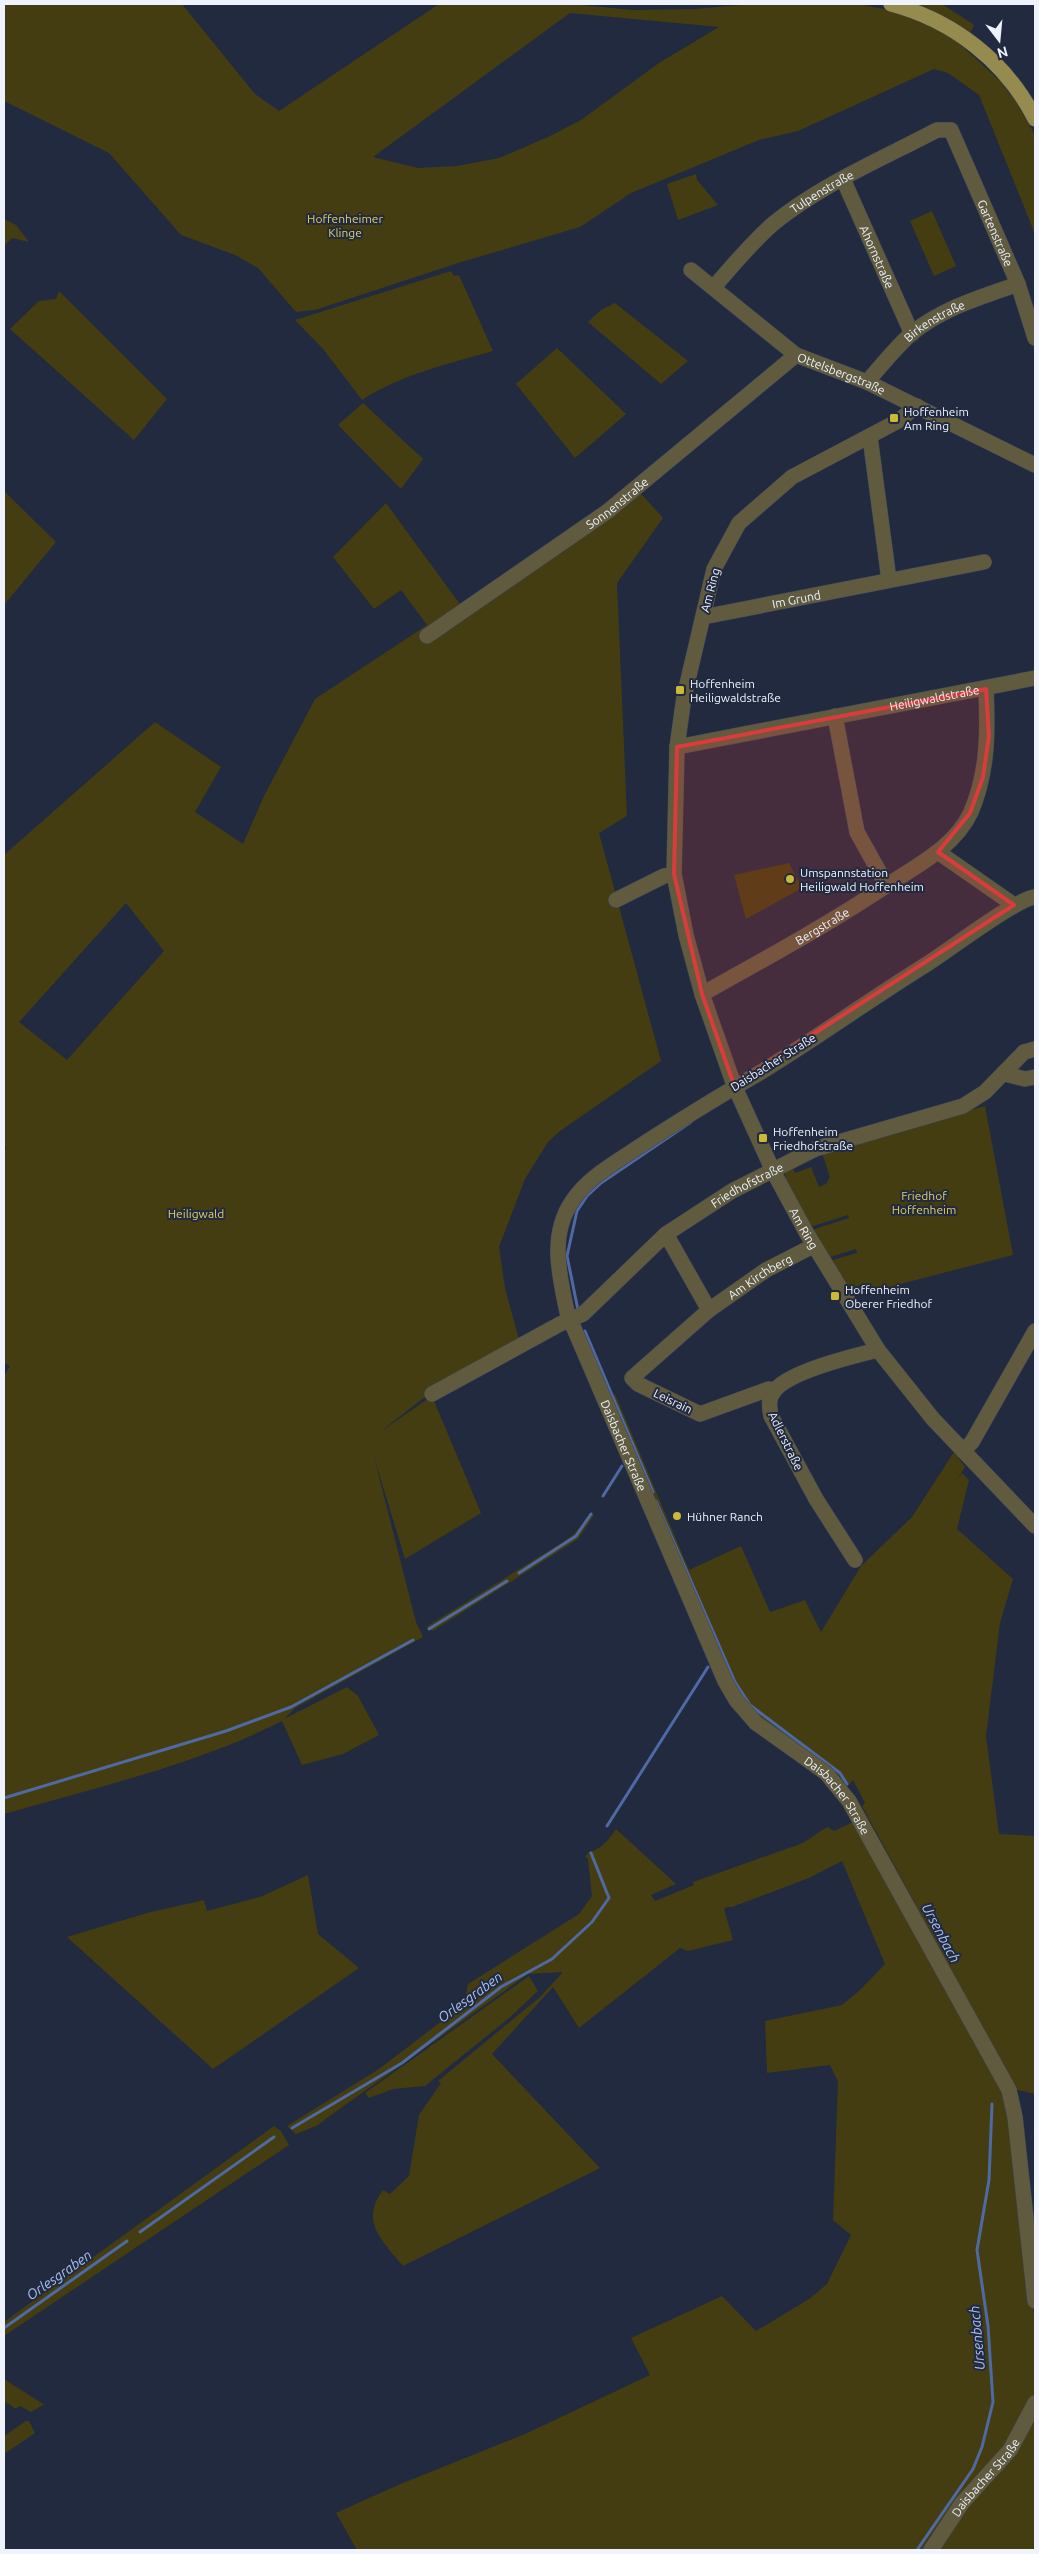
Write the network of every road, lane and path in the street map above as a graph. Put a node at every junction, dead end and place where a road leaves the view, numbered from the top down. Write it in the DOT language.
graph roads {
  1 [pos="891,4"];
  2 [pos="1035,119"];
  3 [pos="951,130"];
  4 [pos="844,179"];
  5 [pos="691,270"];
  6 [pos="1018,284"];
  7 [pos="714,287"];
  8 [pos="912,334"];
  9 [pos="1035,338"];
  10 [pos="796,355"];
  11 [pos="867,382"];
  12 [pos="917,406"];
  13 [pos="870,436"];
  14 [pos="1035,465"];
  15 [pos="984,562"];
  16 [pos="889,580"];
  17 [pos="703,617"];
  18 [pos="427,636"];
  19 [pos="1035,678"];
  20 [pos="986,689"];
  21 [pos="835,716"];
  22 [pos="677,746"];
  23 [pos="938,852"];
  24 [pos="674,874"];
  25 [pos="887,886"];
  26 [pos="1035,897"];
  27 [pos="616,900"];
  28 [pos="1014,906"];
  29 [pos="702,994"];
  30 [pos="1035,1049"];
  31 [pos="1005,1074"];
  32 [pos="1035,1077"];
  33 [pos="734,1085"];
  34 [pos="773,1171"];
  35 [pos="666,1234"];
  36 [pos="814,1246"];
  37 [pos="709,1310"];
  38 [pos="572,1321"];
  39 [pos="1035,1331"];
  40 [pos="878,1350"];
  41 [pos="632,1378"];
  42 [pos="774,1391"];
  43 [pos="432,1394"];
  44 [pos="963,1451"];
  45 [pos="1033,1519"];
  46 [pos="855,1560"];
  47 [pos="1035,2301"];
  48 [pos="1035,2403"];
  49 [pos="932,2550"];
  1 -- 2 [label="main road"];
  3 -- 4 [label="street, Tulpenstraße"];
  3 -- 6 [label="street, Gartenstraße"];
  4 -- 7 [label="street, Tulpenstraße"];
  4 -- 8 [label="street, Ahornstraße"];
  5 -- 7 [label="street, Ottelsbergstraße"];
  6 -- 8 [label="street, Birkenstraße"];
  6 -- 9 [label="street, Gartenstraße"];
  7 -- 10 [label="street, Ottelsbergstraße"];
  8 -- 11 [label="street, Birkenstraße"];
  10 -- 11 [label="street, Ottelsbergstraße"];
  10 -- 18 [label="street, Sonnenstraße"];
  11 -- 12 [label="street, Ottelsbergstraße"];
  12 -- 13 [label="street, Am Ring"];
  12 -- 14 [label="street, Ottelsbergstraße"];
  13 -- 16 [label="street"];
  13 -- 17 [label="street, Am Ring"];
  15 -- 16 [label="street, Im Grund"];
  16 -- 17 [label="street, Im Grund"];
  17 -- 22 [label="street, Am Ring"];
  19 -- 20 [label="street, Heiligwaldstraße"];
  20 -- 21 [label="street, Heiligwaldstraße"];
  20 -- 23 [label="street, Bergstraße"];
  21 -- 22 [label="street, Heiligwaldstraße"];
  21 -- 25 [label="street"];
  22 -- 24 [label="street, Am Ring"];
  23 -- 25 [label="street, Bergstraße"];
  23 -- 28 [label="street"];
  24 -- 27 [label="street"];
  24 -- 29 [label="street, Am Ring"];
  25 -- 29 [label="street, Bergstraße"];
  26 -- 28 [label="street, Daisbacher Straße"];
  28 -- 33 [label="street, Daisbacher Straße"];
  29 -- 33 [label="street, Am Ring"];
  30 -- 31 [label="street, Friedhofstraße"];
  31 -- 32 [label="street"];
  31 -- 34 [label="street, Friedhofstraße"];
  33 -- 34 [label="street, Am Ring"];
  33 -- 38 [label="street, Daisbacher Straße"];
  34 -- 35 [label="street, Friedhofstraße"];
  34 -- 36 [label="street, Am Ring"];
  35 -- 37 [label="street"];
  35 -- 38 [label="street, Friedhofstraße"];
  36 -- 37 [label="street, Am Kirchberg"];
  36 -- 40 [label="street, Am Ring"];
  37 -- 41 [label="street, Am Kirchberg"];
  38 -- 43 [label="street"];
  38 -- 47 [label="street, Daisbacher Straße"];
  39 -- 44 [label="street"];
  40 -- 42 [label="street, Adlerstraße"];
  40 -- 44 [label="street, Am Ring"];
  41 -- 42 [label="street, Leisrain"];
  42 -- 46 [label="street, Adlerstraße"];
  44 -- 45 [label="street, Am Ring"];
  48 -- 49 [label="street, Daisbacher Straße"];
}
